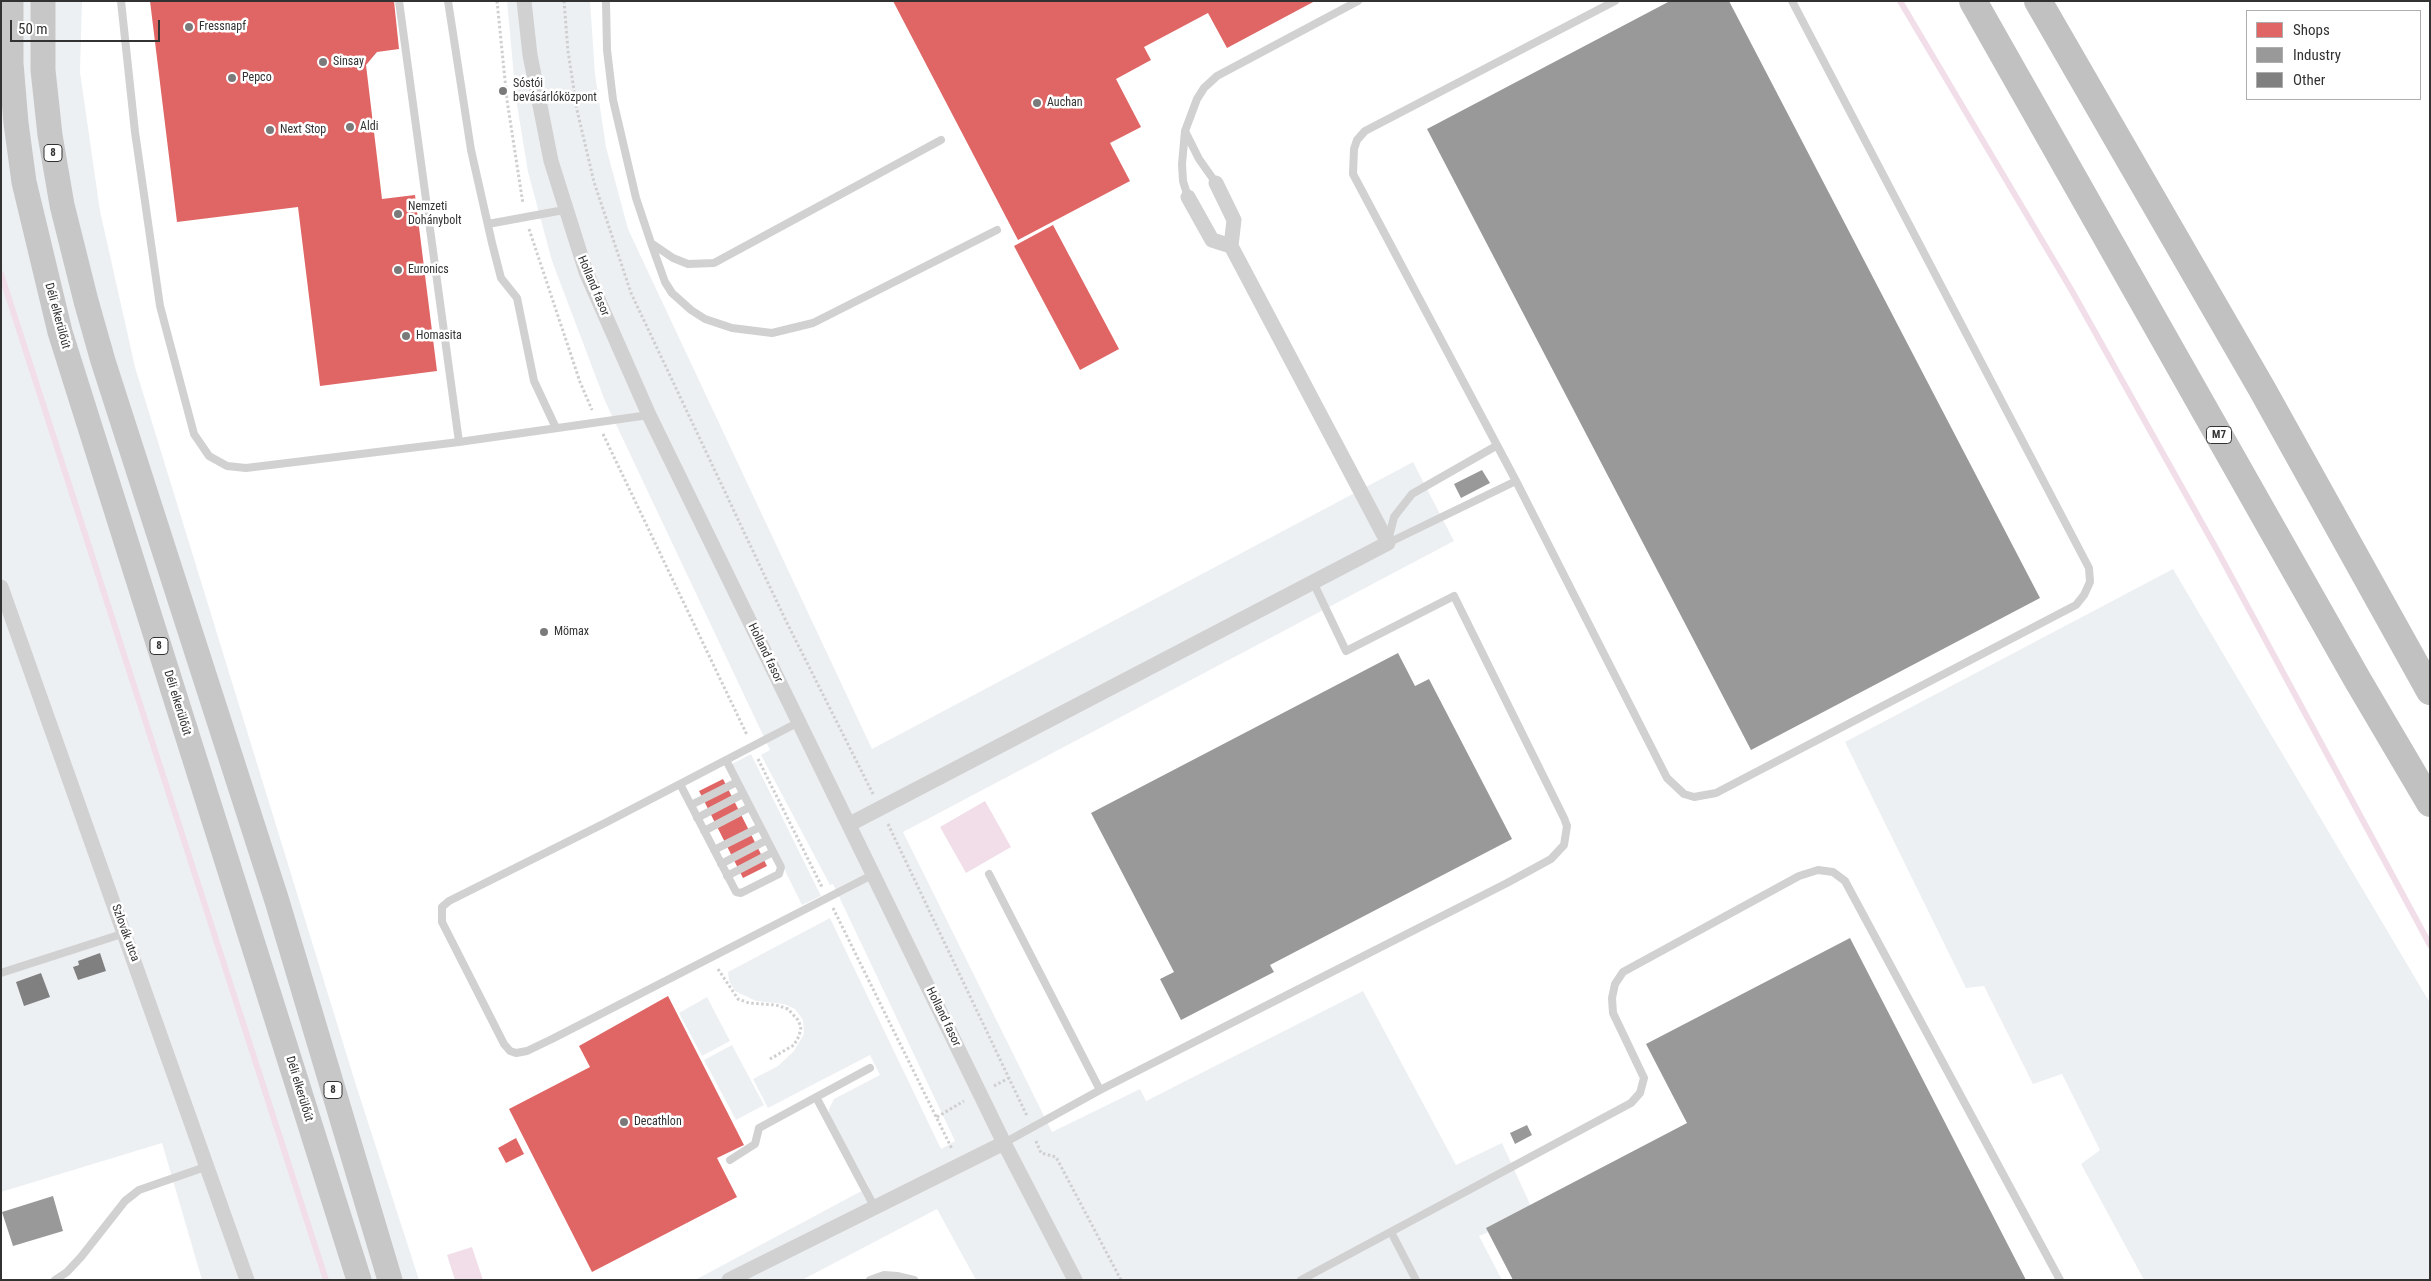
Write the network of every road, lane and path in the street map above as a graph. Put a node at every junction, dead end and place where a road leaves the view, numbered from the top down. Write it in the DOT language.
graph roads {
  1 [pos="11,1"];
  2 [pos="43,1"];
  3 [pos="122,1"];
  4 [pos="399,1"];
  5 [pos="448,1"];
  6 [pos="497,1"];
  7 [pos="524,1"];
  8 [pos="564,1"];
  9 [pos="606,1"];
  10 [pos="1358,1"];
  11 [pos="1615,1"];
  12 [pos="1792,1"];
  13 [pos="1959,1"];
  14 [pos="1973,1"];
  15 [pos="2043,7"];
  16 [pos="2011,66"];
  17 [pos="1185,131"];
  18 [pos="941,140"];
  19 [pos="1216,183"];
  20 [pos="1188,197"];
  21 [pos="564,210"];
  22 [pos="526,218"];
  23 [pos="488,224"];
  24 [pos="997,230"];
  25 [pos="650,244"];
  26 [pos="1231,246"];
  27 [pos="649,415"];
  28 [pos="598,422"];
  29 [pos="556,428"];
  30 [pos="459,442"];
  31 [pos="1496,446"];
  32 [pos="1516,481"];
  33 [pos="1388,543"];
  34 [pos="1313,582"];
  35 [pos="1,587"];
  36 [pos="2430,692"];
  37 [pos="799,722"];
  38 [pos="752,747"];
  39 [pos="726,760"];
  40 [pos="737,782"];
  41 [pos="680,784"];
  42 [pos="743,794"];
  43 [pos="2430,803"];
  44 [pos="691,805"];
  45 [pos="750,807"];
  46 [pos="880,808"];
  47 [pos="697,818"];
  48 [pos="850,824"];
  49 [pos="760,827"];
  50 [pos="704,831"];
  51 [pos="767,840"];
  52 [pos="714,850"];
  53 [pos="773,852"];
  54 [pos="721,864"];
  55 [pos="874,874"];
  56 [pos="988,874"];
  57 [pos="727,876"];
  58 [pos="828,898"];
  59 [pos="124,933"];
  60 [pos="715,965"];
  61 [pos="1,973"];
  62 [pos="770,1059"];
  63 [pos="870,1068"];
  64 [pos="1100,1090"];
  65 [pos="816,1097"];
  66 [pos="1032,1127"];
  67 [pos="1004,1143"];
  68 [pos="730,1160"];
  69 [pos="208,1166"];
  70 [pos="960,1166"];
  71 [pos="875,1208"];
  72 [pos="1391,1232"];
  73 [pos="55,1280"];
  74 [pos="247,1280"];
  75 [pos="359,1280"];
  76 [pos="390,1280"];
  77 [pos="729,1280"];
  78 [pos="870,1280"];
  79 [pos="914,1280"];
  80 [pos="1075,1280"];
  81 [pos="1120,1280"];
  82 [pos="1301,1280"];
  83 [pos="1416,1280"];
  84 [pos="2060,1280"];
  1 -- 75 [label="main road, Déli elkerülőút / 8"];
  2 -- 76 [label="main road, 8"];
  3 -- 30 [label="lane"];
  4 -- 30 [label="lane"];
  5 -- 23 [label="lane"];
  6 -- 22 [label="path"];
  7 -- 21 [label="street, Holland fasor"];
  8 -- 46 [label="path"];
  9 -- 25 [label="lane"];
  10 -- 17 [label="lane"];
  11 -- 31 [label="lane"];
  12 -- 32 [label="lane"];
  13 -- 16 [label="highway"];
  14 -- 16 [label="highway, M7"];
  15 -- 36 [label="highway"];
  16 -- 43 [label="highway, M7"];
  17 -- 19 [label="lane"];
  17 -- 20 [label="lane"];
  18 -- 25 [label="lane"];
  19 -- 26 [label="street"];
  20 -- 26 [label="street"];
  21 -- 22 [label="lane"];
  21 -- 27 [label="street, Holland fasor"];
  22 -- 23 [label="lane"];
  22 -- 28 [label="path"];
  23 -- 29 [label="lane"];
  24 -- 25 [label="lane"];
  26 -- 33 [label="street"];
  27 -- 28 [label="lane"];
  27 -- 37 [label="street, Holland fasor"];
  28 -- 29 [label="lane"];
  28 -- 38 [label="path"];
  29 -- 30 [label="lane"];
  31 -- 32 [label="lane"];
  31 -- 33 [label="lane"];
  32 -- 33 [label="lane"];
  33 -- 34 [label="street"];
  34 -- 46 [label="street"];
  34 -- 64 [label="lane"];
  35 -- 59 [label="street, Szlovák utca"];
  37 -- 38 [label="lane"];
  37 -- 48 [label="street, Holland fasor"];
  38 -- 39 [label="lane"];
  38 -- 58 [label="path"];
  39 -- 40 [label="lane"];
  39 -- 41 [label="lane"];
  40 -- 42 [label="lane"];
  40 -- 44 [label="lane"];
  41 -- 44 [label="lane"];
  41 -- 58 [label="lane"];
  42 -- 45 [label="lane"];
  42 -- 47 [label="lane"];
  44 -- 47 [label="lane"];
  45 -- 49 [label="lane"];
  45 -- 50 [label="lane"];
  46 -- 48 [label="street"];
  46 -- 66 [label="path"];
  47 -- 50 [label="lane"];
  48 -- 55 [label="street, Holland fasor"];
  49 -- 51 [label="lane"];
  49 -- 52 [label="lane"];
  50 -- 52 [label="lane"];
  51 -- 53 [label="lane"];
  51 -- 54 [label="lane"];
  52 -- 54 [label="lane"];
  53 -- 57 [label="lane"];
  53 -- 57 [label="lane"];
  54 -- 57 [label="lane"];
  55 -- 58 [label="lane"];
  55 -- 67 [label="street, Holland fasor"];
  56 -- 64 [label="lane"];
  58 -- 70 [label="path"];
  59 -- 61 [label="lane"];
  59 -- 69 [label="street, Szlovák utca"];
  60 -- 62 [label="path"];
  63 -- 65 [label="lane"];
  64 -- 66 [label="lane"];
  65 -- 68 [label="lane"];
  65 -- 71 [label="lane"];
  66 -- 67 [label="lane"];
  66 -- 81 [label="path"];
  67 -- 70 [label="street"];
  67 -- 80 [label="street, Holland fasor"];
  69 -- 73 [label="lane"];
  69 -- 74 [label="street, Szlovák utca"];
  70 -- 71 [label="street"];
  71 -- 77 [label="street"];
  72 -- 82 [label="lane"];
  72 -- 83 [label="lane"];
  72 -- 84 [label="lane"];
  78 -- 79 [label="lane"];
}
